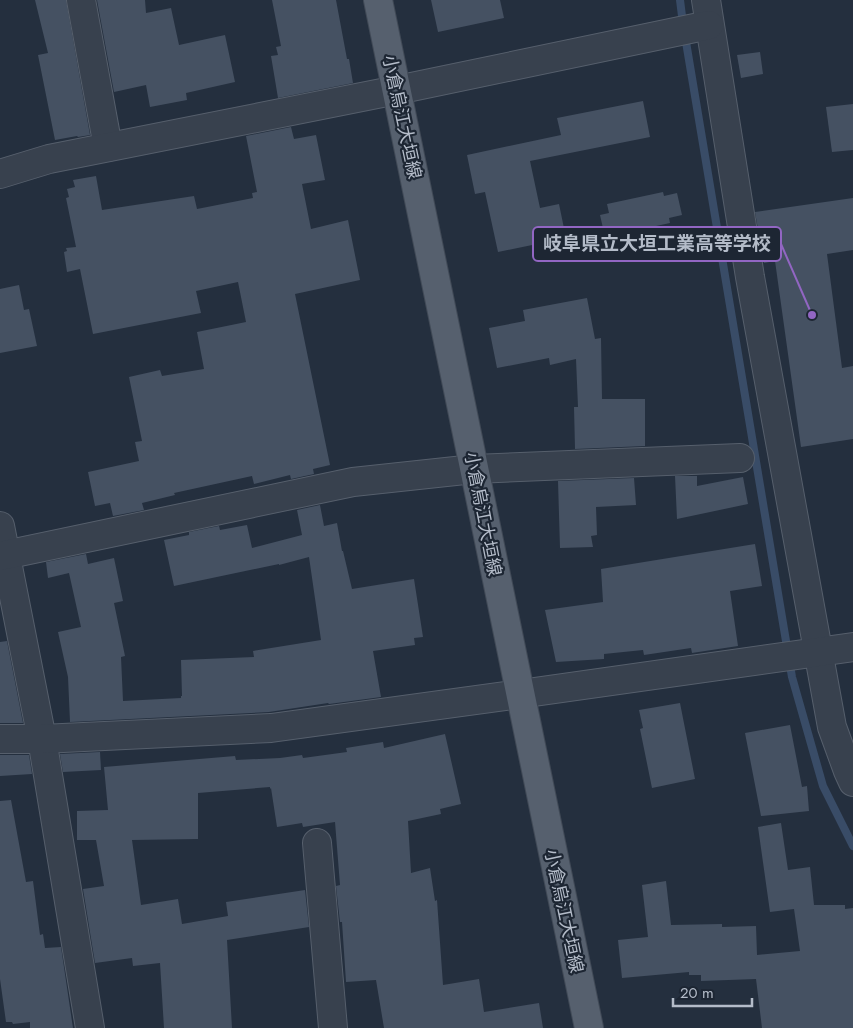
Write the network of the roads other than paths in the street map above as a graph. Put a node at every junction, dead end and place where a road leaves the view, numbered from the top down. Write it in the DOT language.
graph roads {
  1 [pos="81,0"];
  2 [pos="378,0"];
  3 [pos="705,17"];
  4 [pos="397,90"];
  5 [pos="108,147"];
  6 [pos="0,174"];
  7 [pos="740,458"];
  8 [pos="474,468"];
  9 [pos="0,526"];
  10 [pos="3,555"];
  11 [pos="853,647"];
  12 [pos="814,652"];
  13 [pos="520,694"];
  14 [pos="0,739"];
  15 [pos="42,740"];
  16 [pos="853,782"];
  17 [pos="317,843"];
  18 [pos="90,1028"];
  19 [pos="333,1028"];
  20 [pos="589,1028"];
  1 -- 5 [label="street"];
  2 -- 4 [label="main road, 小倉烏江大垣線"];
  3 -- 4 [label="street"];
  3 -- 12 [label="street"];
  4 -- 5 [label="street"];
  4 -- 8 [label="main road, 小倉烏江大垣線"];
  5 -- 6 [label="street"];
  7 -- 8 [label="street"];
  8 -- 10 [label="street"];
  8 -- 13 [label="main road, 小倉烏江大垣線"];
  9 -- 10 [label="street"];
  10 -- 15 [label="street"];
  11 -- 12 [label="street"];
  12 -- 13 [label="street"];
  12 -- 16 [label="street"];
  13 -- 15 [label="street"];
  13 -- 20 [label="main road, 小倉烏江大垣線"];
  14 -- 15 [label="street"];
  15 -- 18 [label="street"];
  17 -- 19 [label="street"];
}
